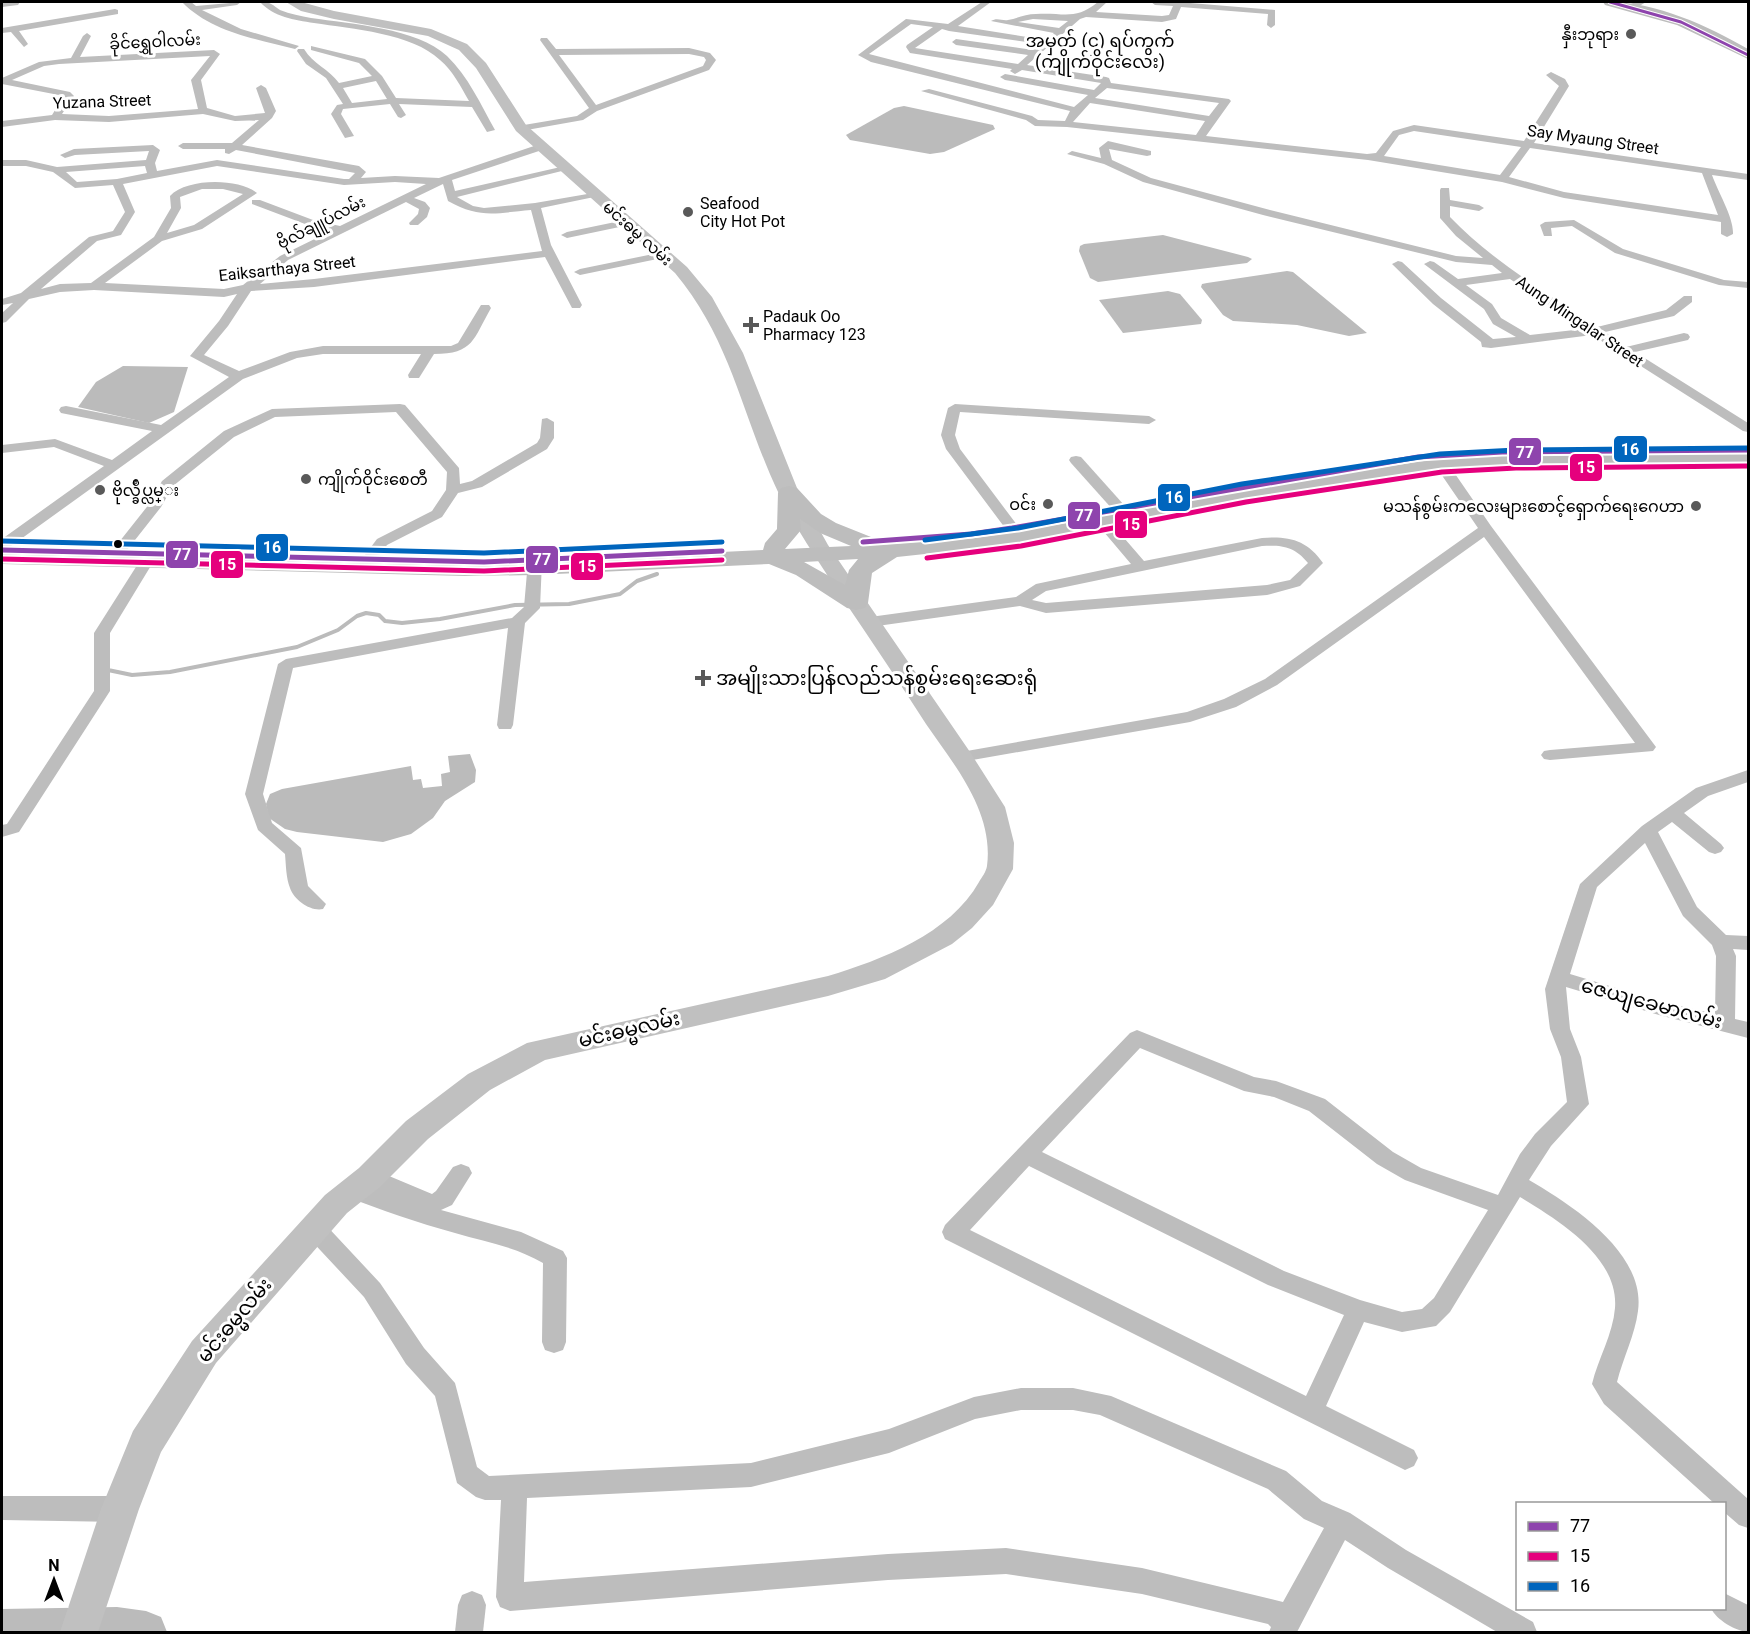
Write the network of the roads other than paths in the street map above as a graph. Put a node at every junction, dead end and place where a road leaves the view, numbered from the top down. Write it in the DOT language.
graph roads {
  1 [pos="14,2"];
  2 [pos="114,2"];
  3 [pos="186,2"];
  4 [pos="237,2"];
  5 [pos="264,2"];
  6 [pos="292,2"];
  7 [pos="987,2"];
  8 [pos="1102,2"];
  9 [pos="1155,2"];
  10 [pos="1610,2"];
  11 [pos="2,3"];
  12 [pos="1634,3"];
  13 [pos="1178,4"];
  14 [pos="194,9"];
  15 [pos="1011,11"];
  16 [pos="1085,14"];
  17 [pos="1074,19"];
  18 [pos="995,21"];
  19 [pos="1008,23"];
  20 [pos="1271,25"];
  21 [pos="354,26"];
  22 [pos="944,27"];
  23 [pos="12,29"];
  24 [pos="2,31"];
  25 [pos="1060,31"];
  26 [pos="978,32"];
  27 [pos="87,36"];
  28 [pos="544,40"];
  29 [pos="317,42"];
  30 [pos="956,42"];
  31 [pos="1045,42"];
  32 [pos="24,44"];
  33 [pos="298,48"];
  34 [pos="1749,50"];
  35 [pos="913,51"];
  36 [pos="553,52"];
  37 [pos="1033,54"];
  38 [pos="1749,55"];
  39 [pos="75,59"];
  40 [pos="887,63"];
  41 [pos="1021,67"];
  42 [pos="1551,75"];
  43 [pos="1005,77"];
  44 [pos="379,78"];
  45 [pos="953,79"];
  46 [pos="2,81"];
  47 [pos="1104,85"];
  48 [pos="337,86"];
  49 [pos="987,87"];
  50 [pos="261,88"];
  51 [pos="1091,97"];
  52 [pos="392,101"];
  53 [pos="475,104"];
  54 [pos="348,105"];
  55 [pos="594,109"];
  56 [pos="1076,110"];
  57 [pos="203,111"];
  58 [pos="401,115"];
  59 [pos="269,116"];
  60 [pos="55,117"];
  61 [pos="1211,120"];
  62 [pos="2,124"];
  63 [pos="1067,124"];
  64 [pos="521,128"];
  65 [pos="490,130"];
  66 [pos="350,136"];
  67 [pos="1199,139"];
  68 [pos="1527,145"];
  69 [pos="183,146"];
  70 [pos="234,146"];
  71 [pos="541,147"];
  72 [pos="1147,153"];
  73 [pos="65,154"];
  74 [pos="1072,154"];
  75 [pos="1368,157"];
  76 [pos="2,162"];
  77 [pos="1107,162"];
  78 [pos="150,163"];
  79 [pos="217,163"];
  80 [pos="565,169"];
  81 [pos="57,170"];
  82 [pos="1706,171"];
  83 [pos="152,175"];
  84 [pos="1749,177"];
  85 [pos="1503,178"];
  86 [pos="443,181"];
  87 [pos="117,182"];
  88 [pos="352,183"];
  89 [pos="595,194"];
  90 [pos="451,195"];
  91 [pos="405,198"];
  92 [pos="256,202"];
  93 [pos="535,206"];
  94 [pos="1479,208"];
  95 [pos="1725,219"];
  96 [pos="414,223"];
  97 [pos="625,223"];
  98 [pos="341,230"];
  99 [pos="1548,234"];
  100 [pos="1727,234"];
  101 [pos="567,235"];
  102 [pos="158,239"];
  103 [pos="549,253"];
  104 [pos="663,255"];
  105 [pos="1456,259"];
  106 [pos="1496,262"];
  107 [pos="1430,264"];
  108 [pos="580,272"];
  109 [pos="1512,275"];
  110 [pos="1455,283"];
  111 [pos="1749,285"];
  112 [pos="94,286"];
  113 [pos="247,288"];
  114 [pos="25,296"];
  115 [pos="1688,298"];
  116 [pos="2,302"];
  117 [pos="576,305"];
  118 [pos="485,308"];
  119 [pos="2,319"];
  120 [pos="1595,331"];
  121 [pos="1684,337"];
  122 [pos="1528,339"];
  123 [pos="430,350"];
  124 [pos="1624,351"];
  125 [pos="414,375"];
  126 [pos="238,376"];
  127 [pos="66,410"];
  128 [pos="1149,420"];
  129 [pos="547,422"];
  130 [pos="1749,428"];
  131 [pos="165,430"];
  132 [pos="2,449"];
  133 [pos="1749,450"];
  134 [pos="1693,453"];
  135 [pos="1749,457"];
  136 [pos="1438,459"];
  137 [pos="1076,460"];
  138 [pos="115,466"];
  139 [pos="453,490"];
  140 [pos="789,493"];
  141 [pos="1104,513"];
  142 [pos="1486,529"];
  143 [pos="1015,532"];
  144 [pos="863,542"];
  145 [pos="2,548"];
  146 [pos="821,550"];
  147 [pos="119,551"];
  148 [pos="890,552"];
  149 [pos="770,553"];
  150 [pos="2,557"];
  151 [pos="148,559"];
  152 [pos="369,559"];
  153 [pos="535,565"];
  154 [pos="1141,567"];
  155 [pos="1020,601"];
  156 [pos="863,613"];
  157 [pos="517,622"];
  158 [pos="505,725"];
  159 [pos="1550,755"];
  160 [pos="961,757"];
  161 [pos="1749,776"];
  162 [pos="1672,813"];
  163 [pos="1648,830"];
  164 [pos="2,831"];
  165 [pos="1714,848"];
  166 [pos="316,904"];
  167 [pos="1720,942"];
  168 [pos="1749,943"];
  169 [pos="1560,978"];
  170 [pos="1725,1023"];
  171 [pos="1749,1030"];
  172 [pos="1028,1155"];
  173 [pos="461,1173"];
  174 [pos="361,1184"];
  175 [pos="1516,1184"];
  176 [pos="1503,1206"];
  177 [pos="315,1229"];
  178 [pos="1358,1310"];
  179 [pos="554,1342"];
  180 [pos="1311,1412"];
  181 [pos="1405,1458"];
  182 [pos="514,1487"];
  183 [pos="2,1508"];
  184 [pos="1746,1508"];
  185 [pos="120,1509"];
  186 [pos="1341,1522"];
  187 [pos="472,1605"];
  188 [pos="1726,1607"];
  189 [pos="1749,1620"];
  190 [pos="1285,1627"];
  191 [pos="79,1632"];
  192 [pos="469,1632"];
  193 [pos="1523,1632"];
  1 -- 11 [label="main road"];
  2 -- 23 [label="street"];
  3 -- 14 [label="street"];
  4 -- 14 [label="street"];
  5 -- 21 [label="street"];
  6 -- 21 [label="main road, မင်းဓမ္မ လမ်း"];
  7 -- 22 [label="street"];
  8 -- 16 [label="street"];
  9 -- 13 [label="street"];
  10 -- 12 [label="highway"];
  12 -- 34 [label="highway"];
  12 -- 38 [label="highway"];
  13 -- 16 [label="street"];
  13 -- 20 [label="street"];
  14 -- 33 [label="street"];
  15 -- 18 [label="street"];
  16 -- 17 [label="street"];
  17 -- 19 [label="street"];
  17 -- 25 [label="street"];
  18 -- 19 [label="street"];
  18 -- 26 [label="street"];
  19 -- 25 [label="street"];
  21 -- 29 [label="street"];
  21 -- 53 [label="street"];
  21 -- 64 [label="main road, မင်းဓမ္မ လမ်း"];
  22 -- 26 [label="street"];
  22 -- 35 [label="street"];
  22 -- 40 [label="street"];
  23 -- 24 [label="street"];
  23 -- 32 [label="street"];
  25 -- 31 [label="street"];
  26 -- 31 [label="street"];
  27 -- 39 [label="street"];
  28 -- 36 [label="street"];
  29 -- 33 [label="street"];
  29 -- 44 [label="street"];
  30 -- 37 [label="street"];
  31 -- 37 [label="street"];
  33 -- 48 [label="street"];
  35 -- 40 [label="street"];
  35 -- 41 [label="street"];
  36 -- 55 [label="street"];
  36 -- 55 [label="street"];
  37 -- 41 [label="street"];
  39 -- 46 [label="street, ခိုင်ရွှေဝါလမ်း"];
  39 -- 57 [label="street, ခိုင်ရွှေဝါလမ်း"];
  40 -- 45 [label="street"];
  41 -- 43 [label="street"];
  41 -- 47 [label="street"];
  42 -- 68 [label="street"];
  43 -- 49 [label="street"];
  43 -- 51 [label="street"];
  44 -- 48 [label="street"];
  44 -- 52 [label="street"];
  45 -- 49 [label="street"];
  45 -- 63 [label="street"];
  46 -- 60 [label="street"];
  47 -- 51 [label="street"];
  47 -- 61 [label="street"];
  48 -- 54 [label="street"];
  49 -- 56 [label="street"];
  50 -- 59 [label="street"];
  51 -- 56 [label="street"];
  51 -- 61 [label="street"];
  52 -- 53 [label="street"];
  52 -- 54 [label="street"];
  52 -- 58 [label="street"];
  53 -- 65 [label="street"];
  54 -- 66 [label="street"];
  55 -- 64 [label="street"];
  56 -- 63 [label="street"];
  57 -- 59 [label="street"];
  57 -- 60 [label="street, Yuzana Street"];
  59 -- 70 [label="street"];
  60 -- 62 [label="street, Yuzana Street"];
  61 -- 67 [label="street"];
  63 -- 67 [label="street"];
  64 -- 71 [label="main road, မင်းဓမ္မ လမ်း"];
  67 -- 75 [label="street"];
  68 -- 75 [label="street, Say Myaung Street"];
  68 -- 82 [label="street, Say Myaung Street"];
  68 -- 85 [label="street"];
  69 -- 70 [label="street"];
  70 -- 79 [label="street"];
  70 -- 88 [label="street"];
  71 -- 80 [label="main road, မင်းဓမ္မ လမ်း"];
  71 -- 86 [label="street, ဗိုလ်ချူပ်လမ်း"];
  72 -- 77 [label="street"];
  73 -- 78 [label="street"];
  74 -- 77 [label="street"];
  75 -- 85 [label="street"];
  76 -- 81 [label="street"];
  77 -- 105 [label="street"];
  78 -- 81 [label="street"];
  78 -- 83 [label="street"];
  79 -- 83 [label="street"];
  79 -- 88 [label="street"];
  80 -- 89 [label="main road, မင်းဓမ္မ လမ်း"];
  80 -- 90 [label="street"];
  81 -- 87 [label="street"];
  82 -- 84 [label="street, Say Myaung Street"];
  82 -- 95 [label="street"];
  83 -- 87 [label="street"];
  85 -- 95 [label="street"];
  86 -- 88 [label="street"];
  86 -- 90 [label="street"];
  86 -- 91 [label="street, ဗိုလ်ချူပ်လမ်း"];
  87 -- 114 [label="street"];
  89 -- 93 [label="street"];
  89 -- 97 [label="main road, မင်းဓမ္မ လမ်း"];
  90 -- 93 [label="street"];
  91 -- 96 [label="street"];
  91 -- 98 [label="street, ဗိုလ်ချူပ်လမ်း"];
  92 -- 98 [label="street"];
  93 -- 103 [label="street"];
  94 -- 106 [label="street, Aung Mingalar Street"];
  95 -- 100 [label="street"];
  97 -- 101 [label="street"];
  97 -- 104 [label="main road, မင်းဓမ္မ လမ်း"];
  98 -- 113 [label="street, ဗိုလ်ချူပ်လမ်း"];
  99 -- 111 [label="street"];
  102 -- 102 [label="street"];
  102 -- 112 [label="street"];
  103 -- 113 [label="street, Eaiksarthaya Street"];
  103 -- 117 [label="street"];
  104 -- 108 [label="street"];
  104 -- 140 [label="main road, မင်းဓမ္မ လမ်း"];
  105 -- 106 [label="street"];
  105 -- 107 [label="street"];
  106 -- 109 [label="street, Aung Mingalar Street"];
  107 -- 110 [label="street"];
  107 -- 122 [label="street"];
  109 -- 110 [label="street"];
  109 -- 120 [label="street, Aung Mingalar Street"];
  110 -- 122 [label="street"];
  112 -- 113 [label="street, Eaiksarthaya Street"];
  112 -- 114 [label="street, Eaiksarthaya Street"];
  113 -- 126 [label="street, ဗိုလ်ချူပ်လမ်း"];
  114 -- 116 [label="street, Eaiksarthaya Street"];
  114 -- 119 [label="street"];
  115 -- 120 [label="street"];
  118 -- 123 [label="street"];
  120 -- 122 [label="street"];
  120 -- 124 [label="street, Aung Mingalar Street"];
  121 -- 124 [label="street"];
  123 -- 125 [label="street"];
  123 -- 126 [label="street"];
  124 -- 130 [label="street, Aung Mingalar Street"];
  126 -- 131 [label="street"];
  127 -- 131 [label="street"];
  128 -- 143 [label="street"];
  129 -- 139 [label="street"];
  131 -- 138 [label="street"];
  132 -- 138 [label="street"];
  133 -- 134 [label="main road"];
  134 -- 135 [label="main road"];
  134 -- 136 [label="main road"];
  136 -- 141 [label="main road"];
  136 -- 141 [label="main road"];
  136 -- 142 [label="street"];
  137 -- 141 [label="street"];
  138 -- 145 [label="street"];
  139 -- 147 [label="street"];
  139 -- 152 [label="street"];
  140 -- 144 [label="main road"];
  140 -- 146 [label="main road, မင်းဓမ္မ လမ်း"];
  140 -- 149 [label="main road"];
  141 -- 143 [label="main road"];
  141 -- 154 [label="street"];
  142 -- 159 [label="street"];
  142 -- 160 [label="street"];
  143 -- 144 [label="main road"];
  143 -- 148 [label="main road"];
  144 -- 146 [label="main road"];
  145 -- 147 [label="main road"];
  146 -- 148 [label="main road"];
  146 -- 149 [label="main road"];
  146 -- 156 [label="main road, မင်းဓမ္မ လမ်း"];
  147 -- 152 [label="main road"];
  148 -- 156 [label="main road"];
  149 -- 153 [label="main road"];
  149 -- 156 [label="main road"];
  150 -- 151 [label="main road"];
  151 -- 153 [label="main road"];
  151 -- 164 [label="street"];
  152 -- 153 [label="main road"];
  153 -- 157 [label="street"];
  154 -- 155 [label="street"];
  154 -- 155 [label="street"];
  155 -- 156 [label="street"];
  156 -- 160 [label="main road, မင်းဓမ္မလမ်း"];
  157 -- 158 [label="street"];
  157 -- 166 [label="street"];
  160 -- 174 [label="main road, မင်းဓမ္မလမ်း"];
  161 -- 162 [label="street, ဇေယျခေမာလမ်း"];
  162 -- 163 [label="street, ဇေယျခေမာလမ်း"];
  162 -- 165 [label="street"];
  163 -- 167 [label="street"];
  163 -- 169 [label="street, ဇေယျခေမာလမ်း"];
  167 -- 168 [label="street"];
  167 -- 170 [label="street"];
  169 -- 170 [label="street, ဇေယျခေမာလမ်း"];
  169 -- 175 [label="street"];
  170 -- 171 [label="street, ဇေယျခေမာလမ်း"];
  172 -- 176 [label="street"];
  172 -- 178 [label="street"];
  172 -- 180 [label="street"];
  173 -- 174 [label="street"];
  174 -- 177 [label="main road, မင်းဓမ္မလမ်း"];
  174 -- 179 [label="street"];
  175 -- 176 [label="street"];
  175 -- 184 [label="street"];
  176 -- 178 [label="street"];
  177 -- 182 [label="street"];
  177 -- 185 [label="main road, မင်းဓမ္မလမ်း"];
  178 -- 180 [label="street"];
  180 -- 181 [label="street"];
  182 -- 186 [label="street"];
  182 -- 190 [label="street"];
  183 -- 185 [label="street"];
  185 -- 191 [label="main road, မင်းဓမ္မလမ်း"];
  186 -- 190 [label="street"];
  186 -- 193 [label="street"];
  187 -- 192 [label="street"];
  188 -- 189 [label="street"];
}
